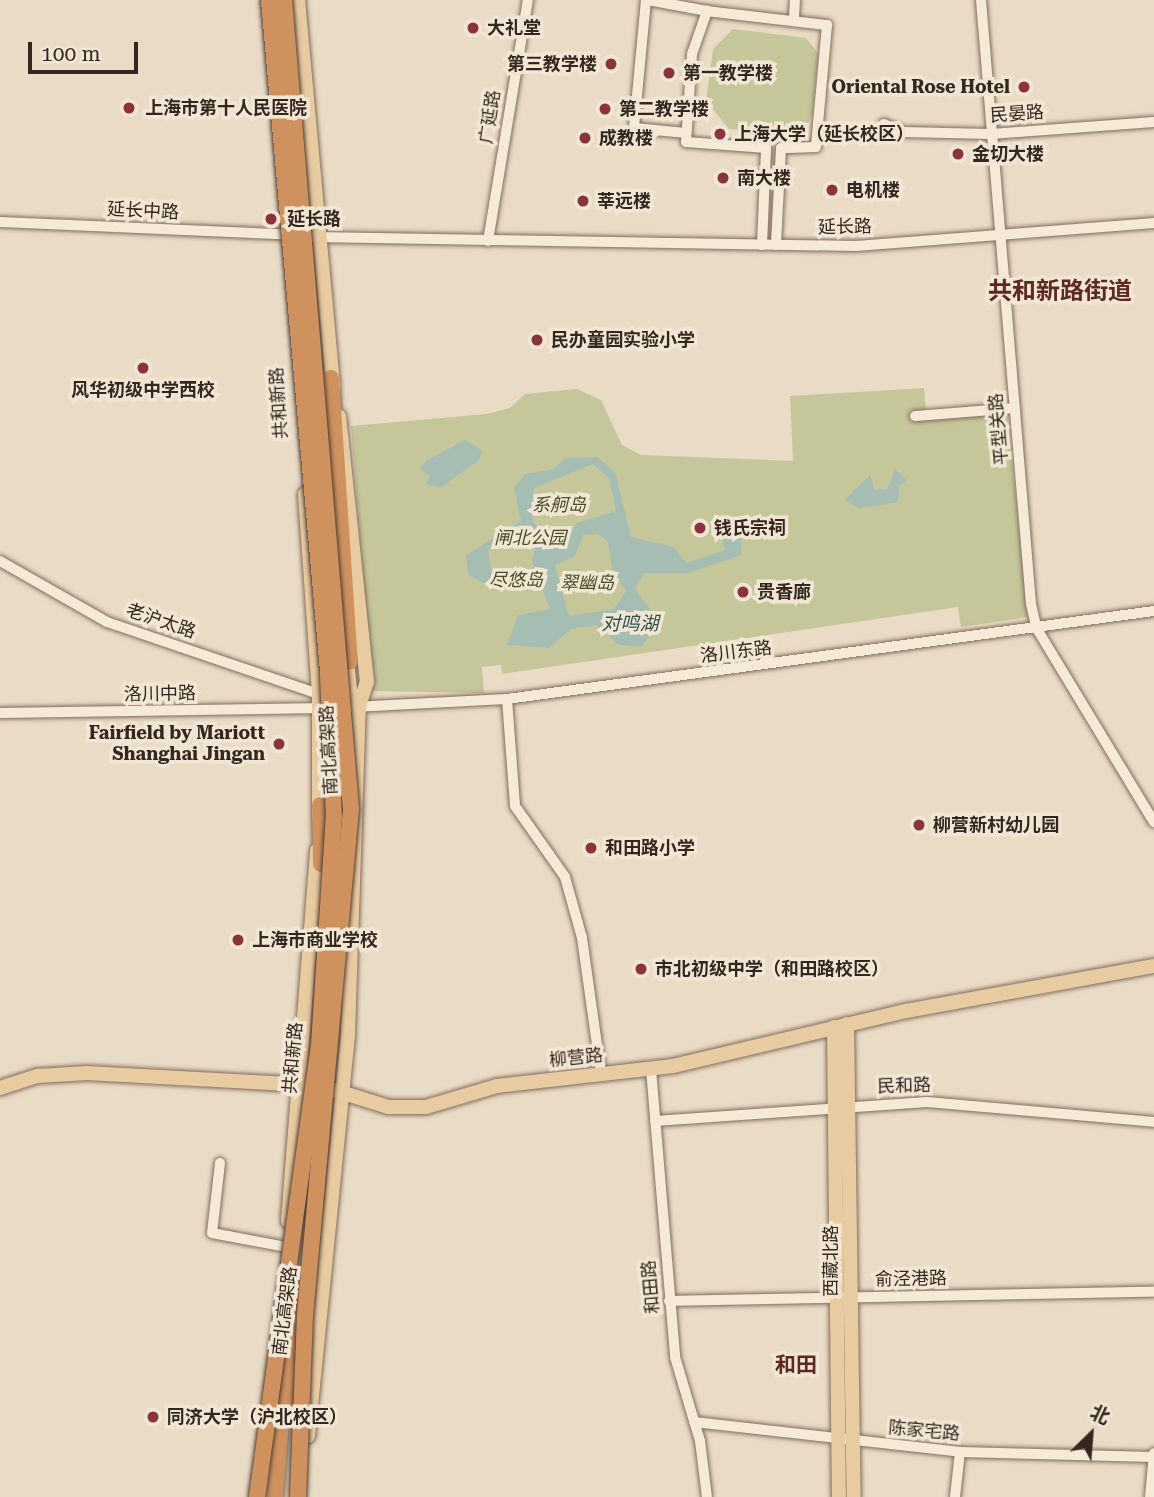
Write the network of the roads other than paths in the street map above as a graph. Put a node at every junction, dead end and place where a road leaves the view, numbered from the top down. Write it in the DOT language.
graph roads {
  1 [pos="262,0"];
  2 [pos="269,0"];
  3 [pos="284,0"];
  4 [pos="298,0"];
  5 [pos="528,0"];
  6 [pos="647,0"];
  7 [pos="795,0"];
  8 [pos="981,0"];
  9 [pos="707,10"];
  10 [pos="794,18"];
  11 [pos="1154,122"];
  12 [pos="884,124"];
  13 [pos="687,134"];
  14 [pos="990,134"];
  15 [pos="766,148"];
  16 [pos="781,148"];
  17 [pos="0,222"];
  18 [pos="1154,223"];
  19 [pos="285,234"];
  20 [pos="1002,236"];
  21 [pos="318,237"];
  22 [pos="488,240"];
  23 [pos="762,245"];
  24 [pos="776,245"];
  25 [pos="331,378"];
  26 [pos="1014,408"];
  27 [pos="915,416"];
  28 [pos="0,561"];
  29 [pos="1154,611"];
  30 [pos="1037,629"];
  31 [pos="507,699"];
  32 [pos="320,701"];
  33 [pos="359,706"];
  34 [pos="0,713"];
  35 [pos="348,727"];
  36 [pos="320,805"];
  37 [pos="1154,822"];
  38 [pos="1154,966"];
  39 [pos="840,1026"];
  40 [pos="651,1069"];
  41 [pos="601,1074"];
  42 [pos="305,1084"];
  43 [pos="0,1088"];
  44 [pos="336,1090"];
  45 [pos="842,1108"];
  46 [pos="655,1121"];
  47 [pos="1154,1122"];
  48 [pos="308,1141"];
  49 [pos="220,1163"];
  50 [pos="303,1184"];
  51 [pos="286,1248"];
  52 [pos="1154,1292"];
  53 [pos="844,1297"];
  54 [pos="669,1301"];
  55 [pos="284,1313"];
  56 [pos="305,1315"];
  57 [pos="311,1393"];
  58 [pos="299,1409"];
  59 [pos="694,1422"];
  60 [pos="837,1441"];
  61 [pos="853,1443"];
  62 [pos="1154,1450"];
  63 [pos="960,1452"];
  64 [pos="1153,1457"];
  65 [pos="257,1497"];
  66 [pos="266,1497"];
  67 [pos="275,1497"];
  68 [pos="286,1497"];
  69 [pos="298,1497"];
  70 [pos="707,1497"];
  71 [pos="839,1497"];
  72 [pos="855,1497"];
  73 [pos="955,1497"];
  74 [pos="1150,1497"];
  1 -- 19 [label="main road, 共和新路"];
  2 -- 48 [label="highway, 南北高架路, bridge"];
  3 -- 35 [label="highway, 南北高架路, bridge"];
  4 -- 21 [label="main road"];
  5 -- 22 [label="street, 广延路"];
  6 -- 9 [label="street"];
  6 -- 13 [label="street"];
  7 -- 10 [label="street"];
  8 -- 14 [label="street, 平型关路"];
  9 -- 10 [label="street"];
  9 -- 13 [label="street"];
  10 -- 16 [label="street"];
  11 -- 14 [label="street, 民晏路"];
  12 -- 14 [label="street, 民晏路"];
  13 -- 15 [label="street"];
  14 -- 20 [label="street, 平型关路"];
  15 -- 16 [label="street"];
  15 -- 23 [label="street"];
  16 -- 24 [label="street"];
  17 -- 19 [label="street, 延长中路"];
  18 -- 20 [label="street, 延长路"];
  19 -- 21 [label="street, 延长路"];
  19 -- 32 [label="main road, 共和新路"];
  20 -- 24 [label="street, 延长路"];
  20 -- 26 [label="street, 平型关路"];
  21 -- 22 [label="street, 延长路"];
  21 -- 25 [label="main road"];
  22 -- 23 [label="street, 延长路"];
  23 -- 24 [label="street, 延长路"];
  25 -- 33 [label="main road"];
  25 -- 33 [label="main road"];
  25 -- 35 [label="highway, bridge"];
  26 -- 27 [label="street"];
  26 -- 30 [label="street, 平型关路"];
  28 -- 32 [label="street, 老沪太路"];
  29 -- 30 [label="street, 洛川东路"];
  30 -- 31 [label="street, 洛川东路"];
  30 -- 37 [label="street, 平型关路"];
  31 -- 33 [label="street, 洛川东路"];
  31 -- 41 [label="street"];
  32 -- 33 [label="street, 洛川东路"];
  32 -- 34 [label="street, 洛川中路"];
  32 -- 36 [label="main road, 共和新路"];
  33 -- 44 [label="main road"];
  35 -- 56 [label="highway, 南北高架路, bridge"];
  36 -- 42 [label="main road, 共和新路"];
  36 -- 48 [label="highway, bridge"];
  38 -- 39 [label="main road, 柳营路"];
  39 -- 40 [label="main road, 柳营路"];
  39 -- 45 [label="main road, 西藏北路"];
  40 -- 41 [label="main road, 柳营路"];
  40 -- 46 [label="street, 和田路"];
  41 -- 44 [label="main road, 柳营路"];
  42 -- 43 [label="main road, 柳营路"];
  42 -- 44 [label="main road, 柳营路"];
  42 -- 51 [label="main road, 共和新路"];
  42 -- 55 [label="main road, 共和新路"];
  44 -- 57 [label="main road"];
  44 -- 58 [label="main road"];
  45 -- 46 [label="street, 民和路"];
  45 -- 47 [label="street, 民和路"];
  45 -- 53 [label="main road, 西藏北路"];
  46 -- 54 [label="street, 和田路"];
  48 -- 50 [label="highway, 南北高架路, bridge"];
  49 -- 51 [label="street"];
  50 -- 65 [label="highway, bridge"];
  50 -- 67 [label="highway, 南北高架路, bridge"];
  51 -- 55 [label="main road, 共和新路"];
  52 -- 53 [label="street, 俞泾港路"];
  53 -- 54 [label="street, 俞泾港路"];
  53 -- 60 [label="main road, 西藏北路"];
  53 -- 61 [label="main road, 西藏北路"];
  54 -- 59 [label="street, 和田路"];
  55 -- 66 [label="main road, 共和新路"];
  56 -- 68 [label="highway, 南北高架路, bridge"];
  56 -- 69 [label="highway, bridge"];
  57 -- 58 [label="main road"];
  57 -- 69 [label="main road"];
  58 -- 69 [label="main road"];
  59 -- 60 [label="street, 陈家宅路"];
  59 -- 70 [label="street, 和田路"];
  60 -- 61 [label="street, 陈家宅路"];
  60 -- 71 [label="main road, 西藏北路"];
  61 -- 63 [label="street, 陈家宅路"];
  61 -- 72 [label="main road, 西藏北路"];
  62 -- 64 [label="street"];
  63 -- 64 [label="street, 陈家宅路"];
  63 -- 73 [label="street"];
  64 -- 74 [label="street"];
}
